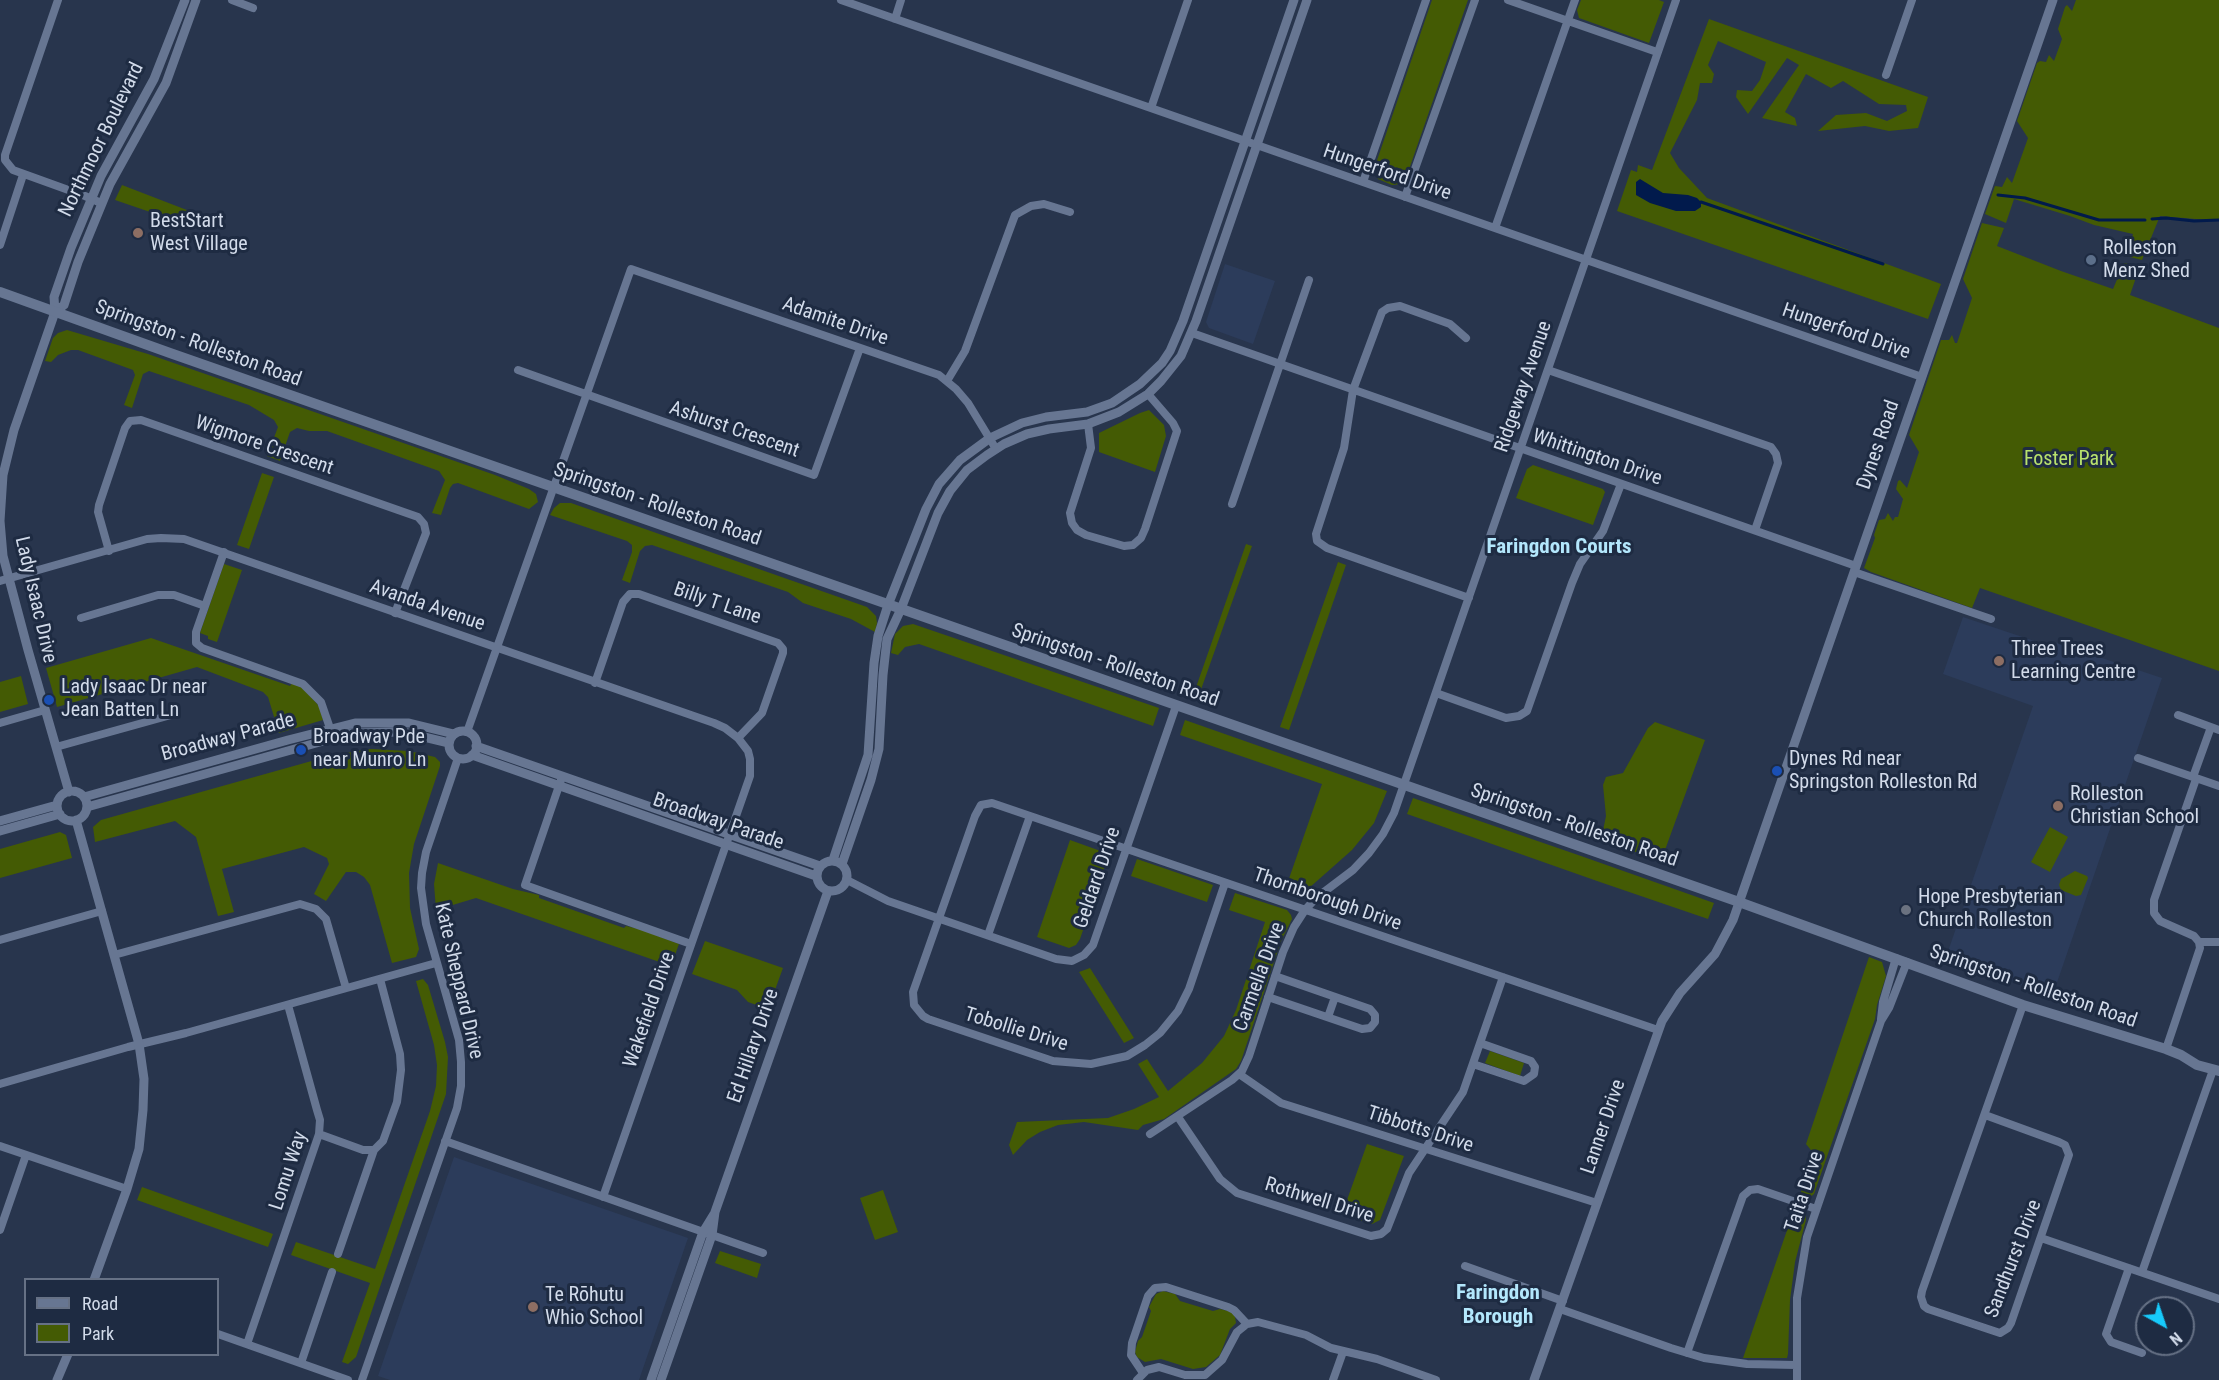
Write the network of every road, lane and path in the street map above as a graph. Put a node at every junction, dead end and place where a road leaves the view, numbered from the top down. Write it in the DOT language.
graph roads {
  1 [pos="58,0"];
  2 [pos="185,0"];
  3 [pos="196,0"];
  4 [pos="232,0"];
  5 [pos="841,0"];
  6 [pos="901,0"];
  7 [pos="1188,0"];
  8 [pos="1294,0"];
  9 [pos="1306,0"];
  10 [pos="1426,0"];
  11 [pos="1475,0"];
  12 [pos="1508,0"];
  13 [pos="1575,0"];
  14 [pos="1676,0"];
  15 [pos="1912,0"];
  16 [pos="2054,0"];
  17 [pos="254,8"];
  18 [pos="895,19"];
  19 [pos="1567,21"];
  20 [pos="1657,52"];
  21 [pos="1886,75"];
  22 [pos="1151,108"];
  23 [pos="1245,141"];
  24 [pos="1256,145"];
  25 [pos="23,175"];
  26 [pos="1363,182"];
  27 [pos="1226,193"];
  28 [pos="1405,196"];
  29 [pos="1238,197"];
  30 [pos="91,198"];
  31 [pos="101,204"];
  32 [pos="1070,212"];
  33 [pos="1495,228"];
  34 [pos="0,245"];
  35 [pos="1587,259"];
  36 [pos="1309,280"];
  37 [pos="0,292"];
  38 [pos="55,312"];
  39 [pos="1192,333"];
  40 [pos="1466,338"];
  41 [pos="860,348"];
  42 [pos="1279,364"];
  43 [pos="518,370"];
  44 [pos="1548,370"];
  45 [pos="1922,376"];
  46 [pos="947,381"];
  47 [pos="1353,390"];
  48 [pos="585,394"];
  49 [pos="1148,394"];
  50 [pos="1088,424"];
  51 [pos="990,438"];
  52 [pos="996,449"];
  53 [pos="1521,449"];
  54 [pos="2,468"];
  55 [pos="1621,484"];
  56 [pos="552,487"];
  57 [pos="1232,504"];
  58 [pos="1755,530"];
  59 [pos="109,551"];
  60 [pos="224,552"];
  61 [pos="1855,569"];
  62 [pos="4,580"];
  63 [pos="1469,598"];
  64 [pos="888,605"];
  65 [pos="205,606"];
  66 [pos="901,609"];
  67 [pos="395,614"];
  68 [pos="81,618"];
  69 [pos="1991,619"];
  70 [pos="497,647"];
  71 [pos="595,683"];
  72 [pos="1436,693"];
  73 [pos="1176,706"];
  74 [pos="45,710"];
  75 [pos="171,715"];
  76 [pos="2178,715"];
  77 [pos="0,723"];
  78 [pos="2215,728"];
  79 [pos="467,732"];
  80 [pos="332,733"];
  81 [pos="454,734"];
  82 [pos="738,738"];
  83 [pos="449,743"];
  84 [pos="56,747"];
  85 [pos="474,750"];
  86 [pos="458,758"];
  87 [pos="2138,758"];
  88 [pos="2195,778"];
  89 [pos="561,781"];
  90 [pos="1403,785"];
  91 [pos="2219,786"];
  92 [pos="69,792"];
  93 [pos="84,797"];
  94 [pos="986,803"];
  95 [pos="87,807"];
  96 [pos="58,809"];
  97 [pos="1030,816"];
  98 [pos="76,820"];
  99 [pos="0,821"];
  100 [pos="0,831"];
  101 [pos="728,839"];
  102 [pos="1126,848"];
  103 [pos="838,862"];
  104 [pos="818,871"];
  105 [pos="847,880"];
  106 [pos="1226,883"];
  107 [pos="828,891"];
  108 [pos="1739,902"];
  109 [pos="1305,910"];
  110 [pos="102,911"];
  111 [pos="939,918"];
  112 [pos="988,935"];
  113 [pos="0,940"];
  114 [pos="2199,942"];
  115 [pos="2219,942"];
  116 [pos="691,944"];
  117 [pos="114,955"];
  118 [pos="1902,960"];
  119 [pos="436,963"];
  120 [pos="1275,976"];
  121 [pos="1503,977"];
  122 [pos="380,979"];
  123 [pos="346,988"];
  124 [pos="1268,997"];
  125 [pos="1335,997"];
  126 [pos="288,1005"];
  127 [pos="2023,1005"];
  128 [pos="1328,1017"];
  129 [pos="1658,1030"];
  130 [pos="1480,1043"];
  131 [pos="139,1044"];
  132 [pos="2166,1049"];
  133 [pos="1473,1064"];
  134 [pos="2216,1071"];
  135 [pos="1239,1074"];
  136 [pos="0,1084"];
  137 [pos="1984,1115"];
  138 [pos="1178,1117"];
  139 [pos="319,1134"];
  140 [pos="1150,1134"];
  141 [pos="445,1141"];
  142 [pos="0,1146"];
  143 [pos="1424,1149"];
  144 [pos="374,1150"];
  145 [pos="27,1155"];
  146 [pos="127,1189"];
  147 [pos="603,1197"];
  148 [pos="1597,1203"];
  149 [pos="1816,1209"];
  150 [pos="0,1230"];
  151 [pos="707,1233"];
  152 [pos="2041,1238"];
  153 [pos="763,1253"];
  154 [pos="338,1254"];
  155 [pos="1465,1266"];
  156 [pos="2129,1268"];
  157 [pos="332,1272"];
  158 [pos="2142,1272"];
  159 [pos="95,1278"];
  160 [pos="2219,1299"];
  161 [pos="1561,1305"];
  162 [pos="1247,1324"];
  163 [pos="219,1334"];
  164 [pos="247,1344"];
  165 [pos="2135,1351"];
  166 [pos="1343,1352"];
  167 [pos="1687,1353"];
  168 [pos="67,1356"];
  169 [pos="301,1363"];
  170 [pos="1796,1365"];
  171 [pos="1140,1376"];
  172 [pos="57,1380"];
  173 [pos="348,1380"];
  174 [pos="362,1380"];
  175 [pos="651,1380"];
  176 [pos="661,1380"];
  177 [pos="1333,1380"];
  178 [pos="1436,1380"];
  179 [pos="1534,1380"];
  180 [pos="1797,1380"];
  1 -- 25 [label="street"];
  2 -- 30 [label="street, Northmoor Boulevard"];
  3 -- 31 [label="street, Northmoor Boulevard"];
  4 -- 17 [label="street"];
  5 -- 18 [label="street, Hungerford Drive"];
  6 -- 18 [label="street"];
  7 -- 22 [label="street"];
  8 -- 23 [label="street"];
  9 -- 24 [label="street"];
  10 -- 26 [label="street"];
  11 -- 28 [label="street"];
  12 -- 19 [label="street"];
  13 -- 19 [label="street"];
  14 -- 20 [label="street, Ridgeway Avenue"];
  15 -- 21 [label="street"];
  16 -- 45 [label="street, Dynes Road"];
  18 -- 22 [label="street, Hungerford Drive"];
  19 -- 20 [label="street"];
  19 -- 33 [label="street"];
  20 -- 35 [label="street, Ridgeway Avenue"];
  22 -- 23 [label="street, Hungerford Drive"];
  23 -- 24 [label="street, Hungerford Drive"];
  23 -- 27 [label="street"];
  24 -- 26 [label="street, Hungerford Drive"];
  24 -- 29 [label="street"];
  25 -- 30 [label="street"];
  25 -- 34 [label="street"];
  26 -- 28 [label="street, Hungerford Drive"];
  27 -- 29 [label="street"];
  27 -- 51 [label="street"];
  28 -- 33 [label="street, Hungerford Drive"];
  29 -- 39 [label="street"];
  30 -- 31 [label="street"];
  30 -- 38 [label="street, Northmoor Boulevard"];
  31 -- 38 [label="street, Northmoor Boulevard"];
  32 -- 46 [label="street"];
  33 -- 35 [label="street, Hungerford Drive"];
  35 -- 44 [label="street, Ridgeway Avenue"];
  35 -- 45 [label="street, Hungerford Drive"];
  36 -- 42 [label="street"];
  37 -- 38 [label="main road, Springston - Rolleston Road"];
  38 -- 54 [label="street, Lady Isaac Drive"];
  38 -- 56 [label="main road, Springston - Rolleston Road"];
  39 -- 42 [label="street, Whittington Drive"];
  39 -- 49 [label="street"];
  40 -- 47 [label="street"];
  41 -- 46 [label="street, Adamite Drive"];
  41 -- 48 [label="street, Adamite Drive"];
  41 -- 48 [label="street, Ashurst Crescent"];
  42 -- 47 [label="street, Whittington Drive"];
  42 -- 57 [label="street"];
  43 -- 48 [label="street"];
  44 -- 53 [label="street, Ridgeway Avenue"];
  44 -- 58 [label="street"];
  45 -- 61 [label="street, Dynes Road"];
  46 -- 51 [label="street, Adamite Drive"];
  47 -- 53 [label="street, Whittington Drive"];
  47 -- 63 [label="street"];
  48 -- 56 [label="street"];
  49 -- 50 [label="street"];
  49 -- 50 [label="street"];
  50 -- 52 [label="street"];
  51 -- 52 [label="street, Adamite Drive"];
  51 -- 64 [label="street"];
  52 -- 66 [label="street"];
  53 -- 55 [label="street, Whittington Drive"];
  53 -- 63 [label="street, Ridgeway Avenue"];
  54 -- 62 [label="street, Lady Isaac Drive"];
  55 -- 58 [label="street, Whittington Drive"];
  55 -- 72 [label="street"];
  56 -- 64 [label="main road, Springston - Rolleston Road"];
  56 -- 70 [label="street"];
  58 -- 61 [label="street, Whittington Drive"];
  59 -- 60 [label="street, Avanda Avenue"];
  59 -- 62 [label="street, Avanda Avenue"];
  59 -- 67 [label="street, Wigmore Crescent"];
  60 -- 65 [label="street"];
  60 -- 67 [label="street, Avanda Avenue"];
  61 -- 69 [label="street, Whittington Drive"];
  61 -- 108 [label="street, Dynes Road"];
  62 -- 74 [label="street, Lady Isaac Drive"];
  63 -- 72 [label="street, Ridgeway Avenue"];
  64 -- 66 [label="main road, Springston - Rolleston Road"];
  64 -- 103 [label="street"];
  65 -- 68 [label="street"];
  65 -- 80 [label="street"];
  66 -- 73 [label="main road, Springston - Rolleston Road"];
  66 -- 103 [label="street"];
  67 -- 70 [label="street, Avanda Avenue"];
  70 -- 71 [label="street, Avanda Avenue"];
  70 -- 79 [label="street"];
  71 -- 82 [label="street, Avanda Avenue"];
  71 -- 82 [label="street, Billy T Lane"];
  72 -- 90 [label="street, Ridgeway Avenue"];
  73 -- 90 [label="main road, Springston - Rolleston Road"];
  73 -- 102 [label="street, Geldard Drive"];
  74 -- 77 [label="street"];
  74 -- 84 [label="street, Lady Isaac Drive"];
  75 -- 84 [label="street"];
  76 -- 78 [label="street"];
  78 -- 88 [label="street"];
  79 -- 81 [label="street"];
  79 -- 85 [label="street"];
  80 -- 81 [label="street, Broadway Parade"];
  80 -- 83 [label="street, Broadway Parade"];
  80 -- 93 [label="street, Broadway Parade"];
  80 -- 95 [label="street, Broadway Parade"];
  81 -- 83 [label="street"];
  82 -- 101 [label="street"];
  83 -- 86 [label="street"];
  84 -- 92 [label="street, Lady Isaac Drive"];
  85 -- 86 [label="street"];
  85 -- 89 [label="street, Broadway Parade"];
  86 -- 119 [label="street, Kate Sheppard Drive"];
  87 -- 88 [label="street"];
  88 -- 91 [label="street"];
  88 -- 114 [label="street"];
  89 -- 101 [label="street, Broadway Parade"];
  89 -- 116 [label="street"];
  90 -- 108 [label="main road, Springston - Rolleston Road"];
  90 -- 109 [label="street, Carmella Drive"];
  92 -- 93 [label="street"];
  92 -- 96 [label="street"];
  93 -- 95 [label="street"];
  94 -- 97 [label="street, Thornborough Drive"];
  94 -- 111 [label="street, Tobollie Drive"];
  95 -- 98 [label="street"];
  96 -- 98 [label="street"];
  96 -- 99 [label="street"];
  96 -- 100 [label="street"];
  97 -- 102 [label="street, Thornborough Drive"];
  97 -- 112 [label="street"];
  98 -- 110 [label="street"];
  101 -- 104 [label="street, Broadway Parade"];
  101 -- 116 [label="street, Wakefield Drive"];
  102 -- 106 [label="street, Thornborough Drive"];
  102 -- 112 [label="street, Geldard Drive"];
  103 -- 104 [label="street"];
  103 -- 105 [label="street"];
  104 -- 107 [label="street"];
  105 -- 107 [label="street"];
  105 -- 111 [label="street, Geldard Drive"];
  106 -- 109 [label="street, Thornborough Drive"];
  106 -- 111 [label="street, Tobollie Drive"];
  107 -- 151 [label="street, Ed Hillary Drive"];
  108 -- 118 [label="main road, Springston - Rolleston Road"];
  108 -- 129 [label="street, Lanner Drive"];
  109 -- 120 [label="street, Carmella Drive"];
  109 -- 121 [label="street, Thornborough Drive"];
  110 -- 113 [label="street"];
  110 -- 117 [label="street"];
  111 -- 112 [label="street, Geldard Drive"];
  114 -- 115 [label="street"];
  114 -- 132 [label="street"];
  116 -- 147 [label="street, Wakefield Drive"];
  117 -- 123 [label="street"];
  117 -- 131 [label="street"];
  118 -- 127 [label="main road, Springston - Rolleston Road"];
  118 -- 149 [label="street, Taita Drive"];
  119 -- 122 [label="street"];
  119 -- 141 [label="street, Kate Sheppard Drive"];
  120 -- 124 [label="street, Carmella Drive"];
  120 -- 125 [label="street"];
  121 -- 129 [label="street, Thornborough Drive"];
  121 -- 130 [label="street, Rothwell Drive"];
  122 -- 123 [label="street"];
  122 -- 144 [label="street"];
  123 -- 126 [label="street"];
  124 -- 128 [label="street"];
  124 -- 135 [label="street, Carmella Drive"];
  125 -- 128 [label="street"];
  125 -- 128 [label="street"];
  126 -- 131 [label="street"];
  126 -- 139 [label="street, Lomu Way"];
  127 -- 132 [label="main road, Springston - Rolleston Road"];
  127 -- 137 [label="street, Sandhurst Drive"];
  129 -- 148 [label="street, Lanner Drive"];
  130 -- 133 [label="street, Rothwell Drive"];
  130 -- 133 [label="street"];
  131 -- 136 [label="street"];
  131 -- 146 [label="street"];
  132 -- 134 [label="main road, Springston - Rolleston Road"];
  133 -- 143 [label="street, Rothwell Drive"];
  134 -- 158 [label="street"];
  135 -- 138 [label="street, Carmella Drive"];
  135 -- 143 [label="street, Tibbotts Drive"];
  137 -- 152 [label="street, Sandhurst Drive"];
  137 -- 152 [label="street, Sandhurst Drive"];
  138 -- 140 [label="street, Carmella Drive"];
  138 -- 143 [label="street, Rothwell Drive"];
  139 -- 144 [label="street"];
  139 -- 164 [label="street, Lomu Way"];
  141 -- 147 [label="street"];
  141 -- 174 [label="street, Kate Sheppard Drive"];
  142 -- 145 [label="street"];
  143 -- 148 [label="street, Tibbotts Drive"];
  144 -- 154 [label="street"];
  145 -- 146 [label="street"];
  145 -- 150 [label="street"];
  146 -- 159 [label="street"];
  147 -- 151 [label="street"];
  148 -- 161 [label="street, Lanner Drive"];
  149 -- 167 [label="street"];
  149 -- 170 [label="street, Taita Drive"];
  151 -- 153 [label="street"];
  151 -- 175 [label="street, Ed Hillary Drive"];
  151 -- 176 [label="street, Ed Hillary Drive"];
  152 -- 156 [label="street"];
  155 -- 161 [label="street"];
  156 -- 158 [label="street"];
  156 -- 165 [label="street"];
  157 -- 169 [label="street"];
  158 -- 160 [label="street"];
  161 -- 167 [label="street"];
  161 -- 179 [label="street, Lanner Drive"];
  162 -- 166 [label="street"];
  162 -- 171 [label="street"];
  162 -- 171 [label="street"];
  163 -- 164 [label="street"];
  164 -- 169 [label="street"];
  166 -- 177 [label="street"];
  166 -- 178 [label="street"];
  167 -- 170 [label="street"];
  168 -- 172 [label="street"];
  169 -- 173 [label="street"];
  170 -- 180 [label="street, Taita Drive"];
}
